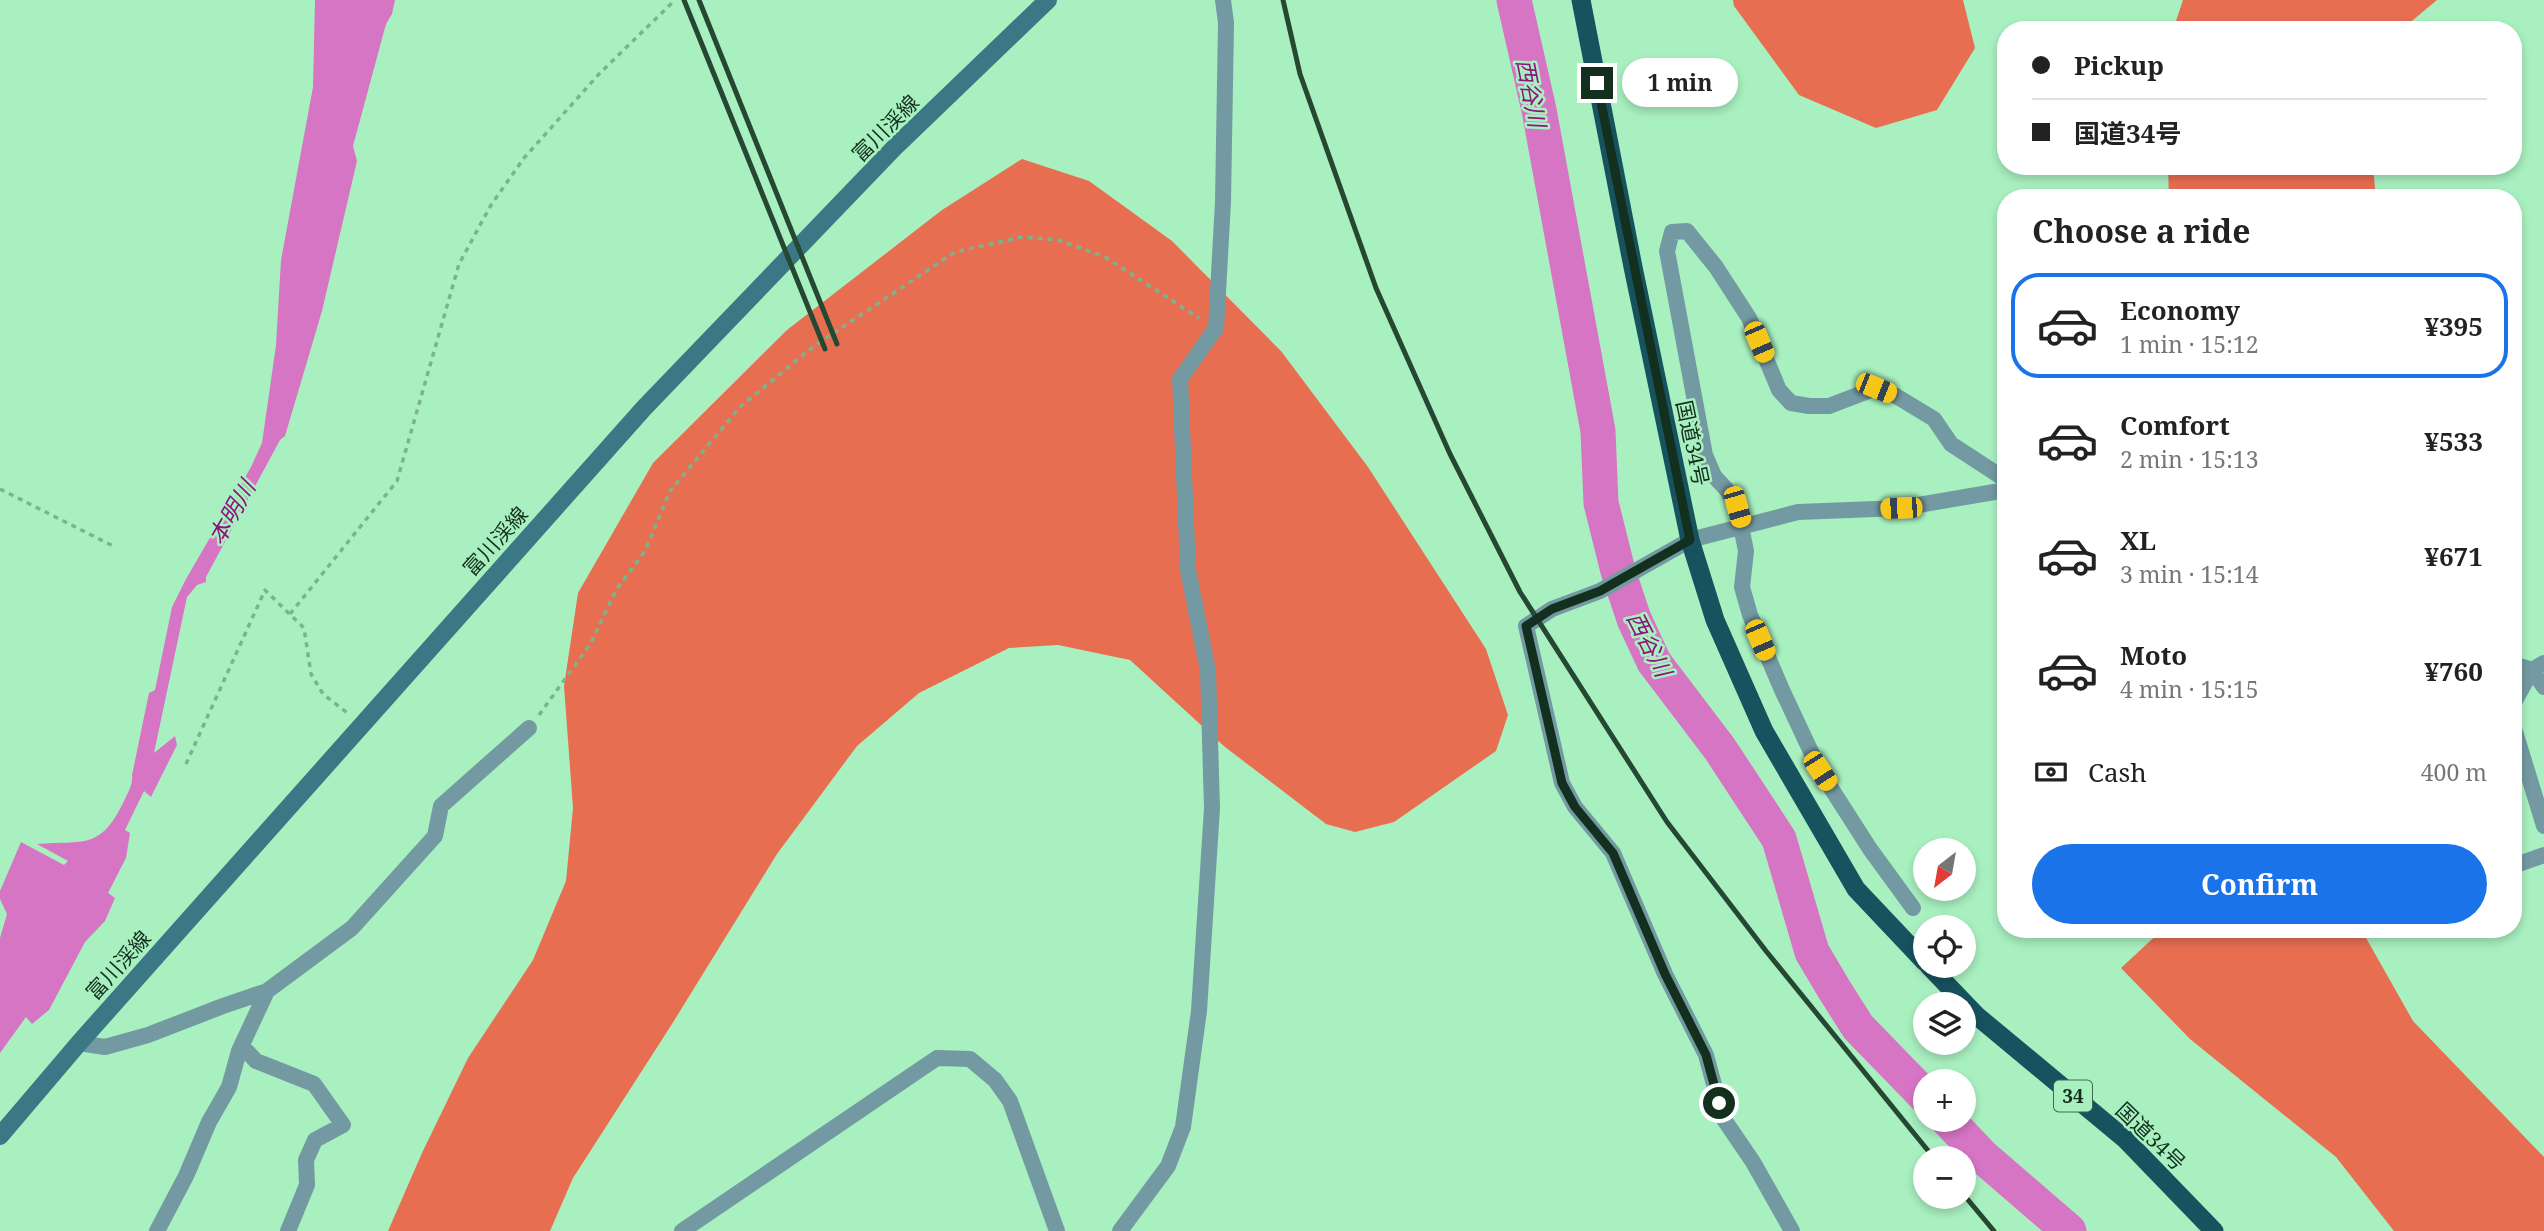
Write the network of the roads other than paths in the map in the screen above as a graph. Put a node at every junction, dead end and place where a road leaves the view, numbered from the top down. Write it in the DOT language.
graph roads {
  1 [pos="1048,0"];
  2 [pos="1223,0"];
  3 [pos="1581,0"];
  4 [pos="1997,474"];
  5 [pos="1997,492"];
  6 [pos="1743,526"];
  7 [pos="1690,540"];
  8 [pos="2538,667"];
  9 [pos="2544,687"];
  10 [pos="2522,691"];
  11 [pos="529,728"];
  12 [pos="2522,753"];
  13 [pos="2543,818"];
  14 [pos="2544,855"];
  15 [pos="2522,863"];
  16 [pos="1913,908"];
  17 [pos="1913,949"];
  18 [pos="1941,978"];
  19 [pos="267,991"];
  20 [pos="79,1042"];
  21 [pos="242,1046"];
  22 [pos="0,1136"];
  23 [pos="158,1231"];
  24 [pos="288,1231"];
  25 [pos="682,1231"];
  26 [pos="1057,1231"];
  27 [pos="1121,1231"];
  28 [pos="1792,1231"];
  29 [pos="2214,1231"];
  1 -- 20 [label="main road, 富川渓線"];
  2 -- 27 [label="street"];
  3 -- 7 [label="highway, 国道34号"];
  4 -- 6 [label="street"];
  5 -- 6 [label="street"];
  6 -- 7 [label="street"];
  6 -- 16 [label="street"];
  7 -- 17 [label="highway, 国道34号"];
  7 -- 28 [label="street"];
  8 -- 9 [label="street"];
  8 -- 10 [label="street"];
  11 -- 19 [label="street"];
  12 -- 13 [label="street"];
  14 -- 15 [label="street"];
  18 -- 29 [label="highway, 国道34号 / 34"];
  19 -- 20 [label="street"];
  19 -- 21 [label="street"];
  20 -- 22 [label="main road, 富川渓線"];
  21 -- 23 [label="street"];
  21 -- 24 [label="street"];
  25 -- 26 [label="street"];
}
